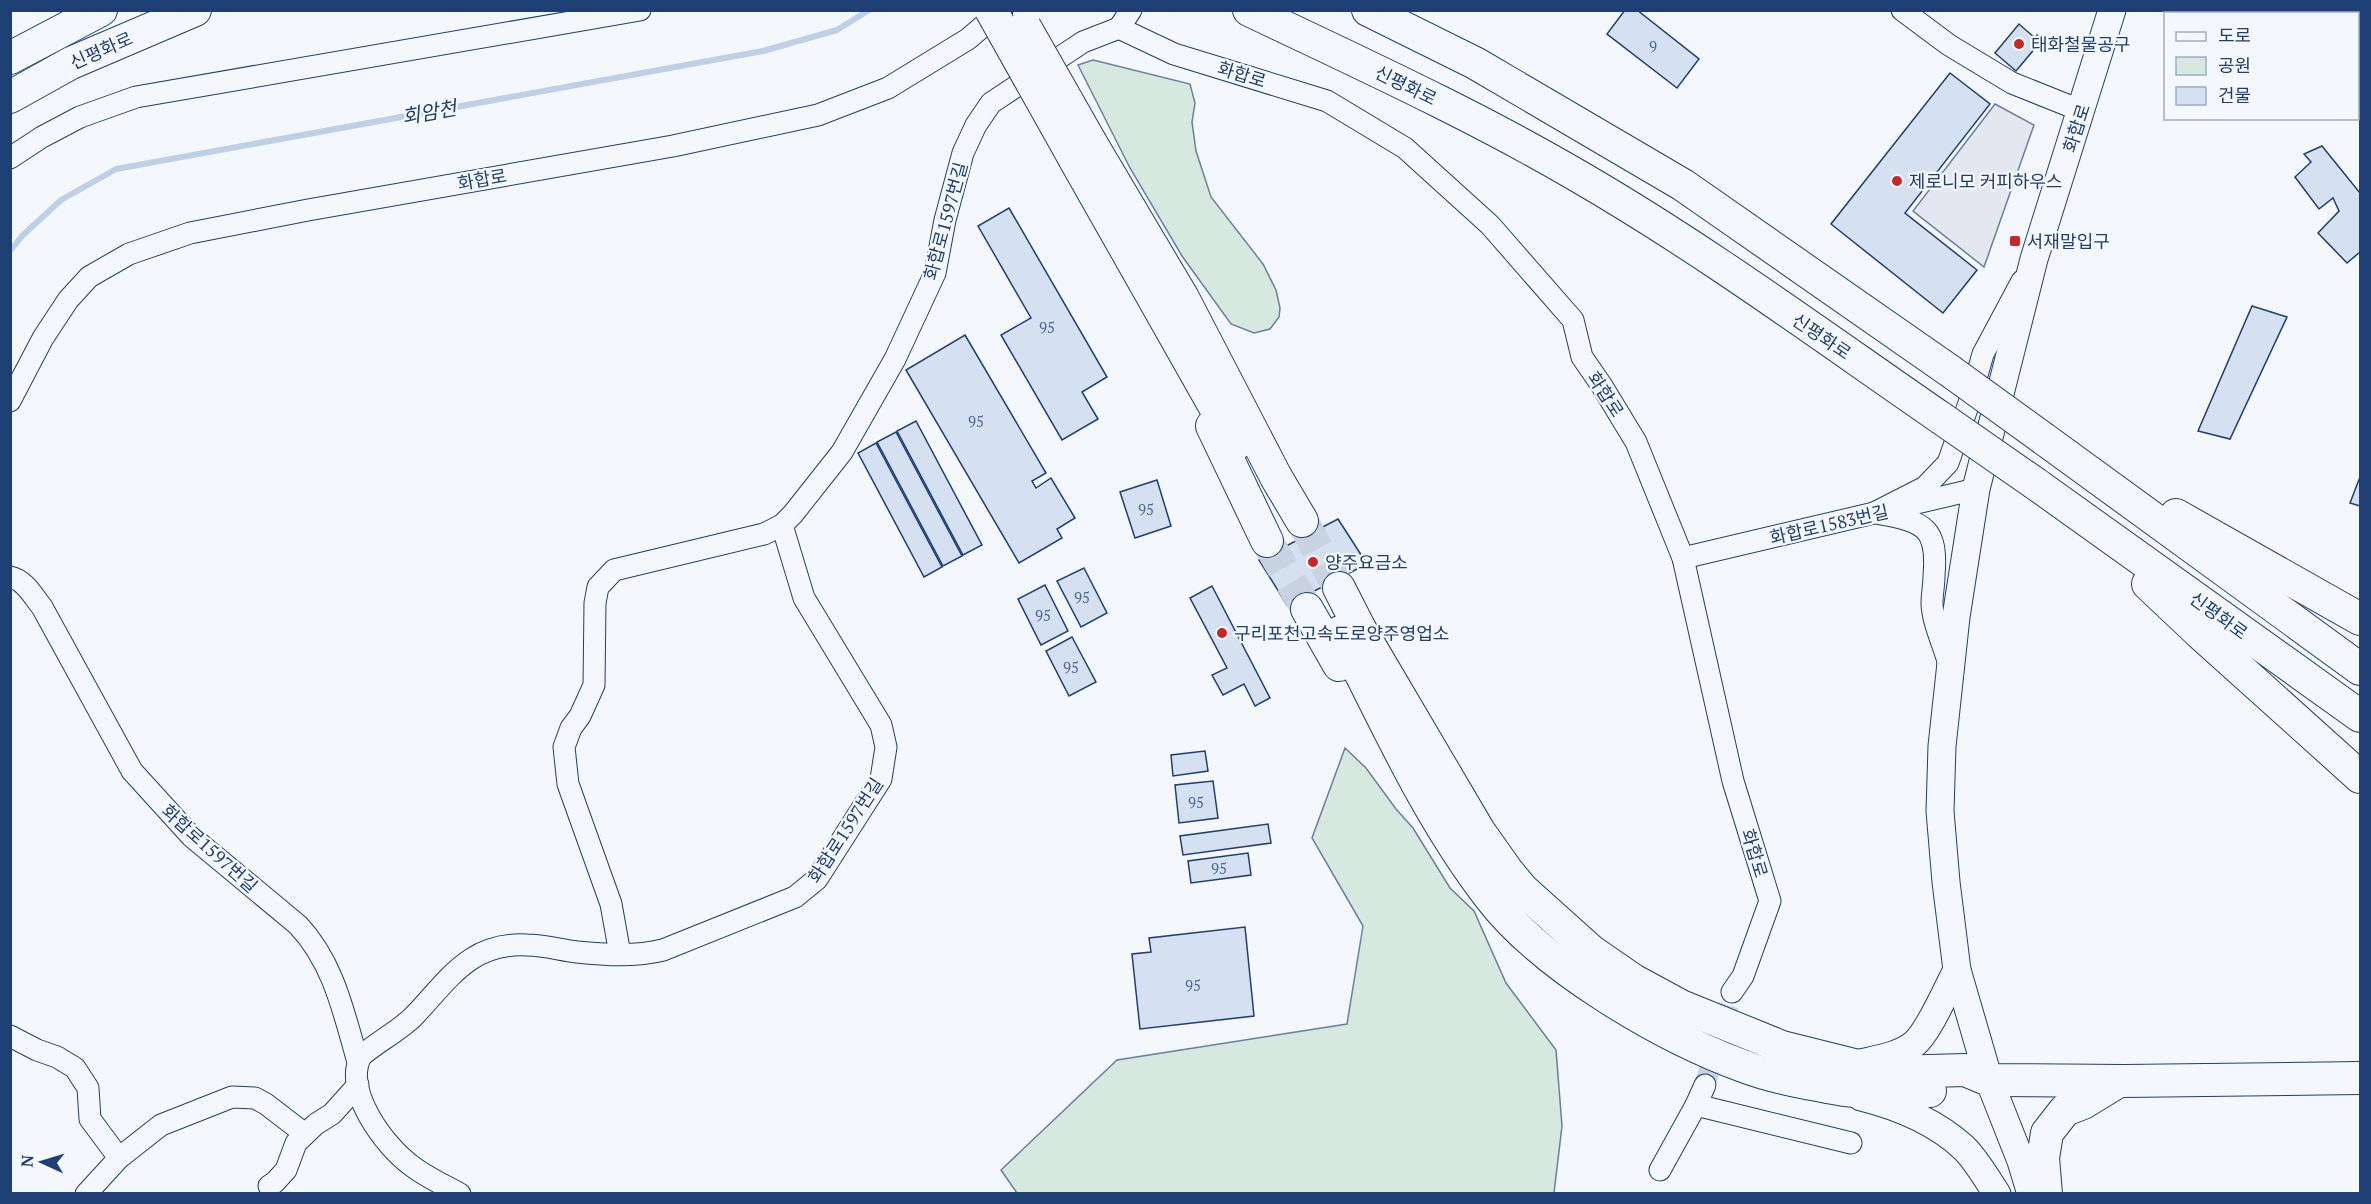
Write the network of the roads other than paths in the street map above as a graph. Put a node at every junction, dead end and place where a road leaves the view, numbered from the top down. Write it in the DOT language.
graph roads {
  1 [pos="101,10"];
  2 [pos="195,10"];
  3 [pos="640,10"];
  4 [pos="991,10"];
  5 [pos="1002,10"];
  6 [pos="1016,10"];
  7 [pos="1249,10"];
  8 [pos="1368,10"];
  9 [pos="1902,10"];
  10 [pos="2112,10"];
  11 [pos="1125,19"];
  12 [pos="10,58"];
  13 [pos="10,97"];
  14 [pos="2082,111"];
  15 [pos="1083,150"];
  16 [pos="10,158"];
  17 [pos="2034,259"];
  18 [pos="10,401"];
  19 [pos="2050,444"];
  20 [pos="1976,489"];
  21 [pos="2068,506"];
  22 [pos="1874,513"];
  23 [pos="782,525"];
  24 [pos="1683,558"];
  25 [pos="10,577"];
  26 [pos="2361,619"];
  27 [pos="1950,667"];
  28 [pos="2361,669"];
  29 [pos="2361,716"];
  30 [pos="2361,777"];
  31 [pos="620,954"];
  32 [pos="1957,970"];
  33 [pos="1732,992"];
  34 [pos="10,1036"];
  35 [pos="358,1062"];
  36 [pos="1851,1065"];
  37 [pos="2361,1078"];
  38 [pos="1989,1080"];
  39 [pos="2119,1081"];
  40 [pos="1705,1084"];
  41 [pos="358,1085"];
  42 [pos="1816,1085"];
  43 [pos="1696,1105"];
  44 [pos="305,1134"];
  45 [pos="1851,1143"];
  46 [pos="118,1158"];
  47 [pos="1660,1170"];
  48 [pos="269,1186"];
  49 [pos="86,1194"];
  50 [pos="460,1194"];
  51 [pos="1997,1194"];
  52 [pos="2031,1194"];
  53 [pos="2046,1194"];
  1 -- 12 [label="highway, 신평화로"];
  2 -- 13 [label="highway, 신평화로"];
  3 -- 16 [label="street"];
  4 -- 15 [label="highway, bridge"];
  5 -- 18 [label="street, 화합로"];
  6 -- 15 [label="highway, bridge"];
  7 -- 21 [label="highway, 신평화로, bridge"];
  8 -- 19 [label="highway, bridge"];
  9 -- 14 [label="street"];
  10 -- 14 [label="main road, 화합로"];
  11 -- 23 [label="street, 화합로1597번길"];
  11 -- 24 [label="street, 화합로"];
  14 -- 17 [label="main road, 화합로"];
  15 -- 15 [label="highway"];
  17 -- 20 [label="main road, 화합로"];
  17 -- 22 [label="street"];
  19 -- 26 [label="highway"];
  19 -- 28 [label="highway"];
  20 -- 22 [label="street, 화합로1583번길"];
  20 -- 27 [label="main road, 화합로"];
  21 -- 29 [label="highway, 신평화로"];
  21 -- 30 [label="highway"];
  22 -- 24 [label="street, 화합로1583번길"];
  22 -- 27 [label="street"];
  23 -- 31 [label="street, 화합로1597번길"];
  23 -- 31 [label="street, 화합로1597번길"];
  24 -- 33 [label="street, 화합로"];
  25 -- 35 [label="street, 화합로1597번길"];
  27 -- 32 [label="main road, 화합로"];
  31 -- 35 [label="street, 화합로1597번길"];
  32 -- 36 [label="main road"];
  32 -- 38 [label="main road, 화합로"];
  34 -- 46 [label="street"];
  35 -- 41 [label="street, 화합로1597번길"];
  36 -- 38 [label="highway"];
  36 -- 42 [label="highway"];
  37 -- 39 [label="highway"];
  38 -- 39 [label="highway"];
  38 -- 42 [label="highway"];
  38 -- 52 [label="main road, 화합로"];
  39 -- 53 [label="highway"];
  40 -- 43 [label="street"];
  41 -- 44 [label="street"];
  41 -- 50 [label="street, 화합로1597번길"];
  42 -- 51 [label="main road"];
  43 -- 45 [label="street"];
  43 -- 47 [label="street"];
  44 -- 46 [label="street"];
  44 -- 48 [label="street"];
  46 -- 49 [label="street"];
}
